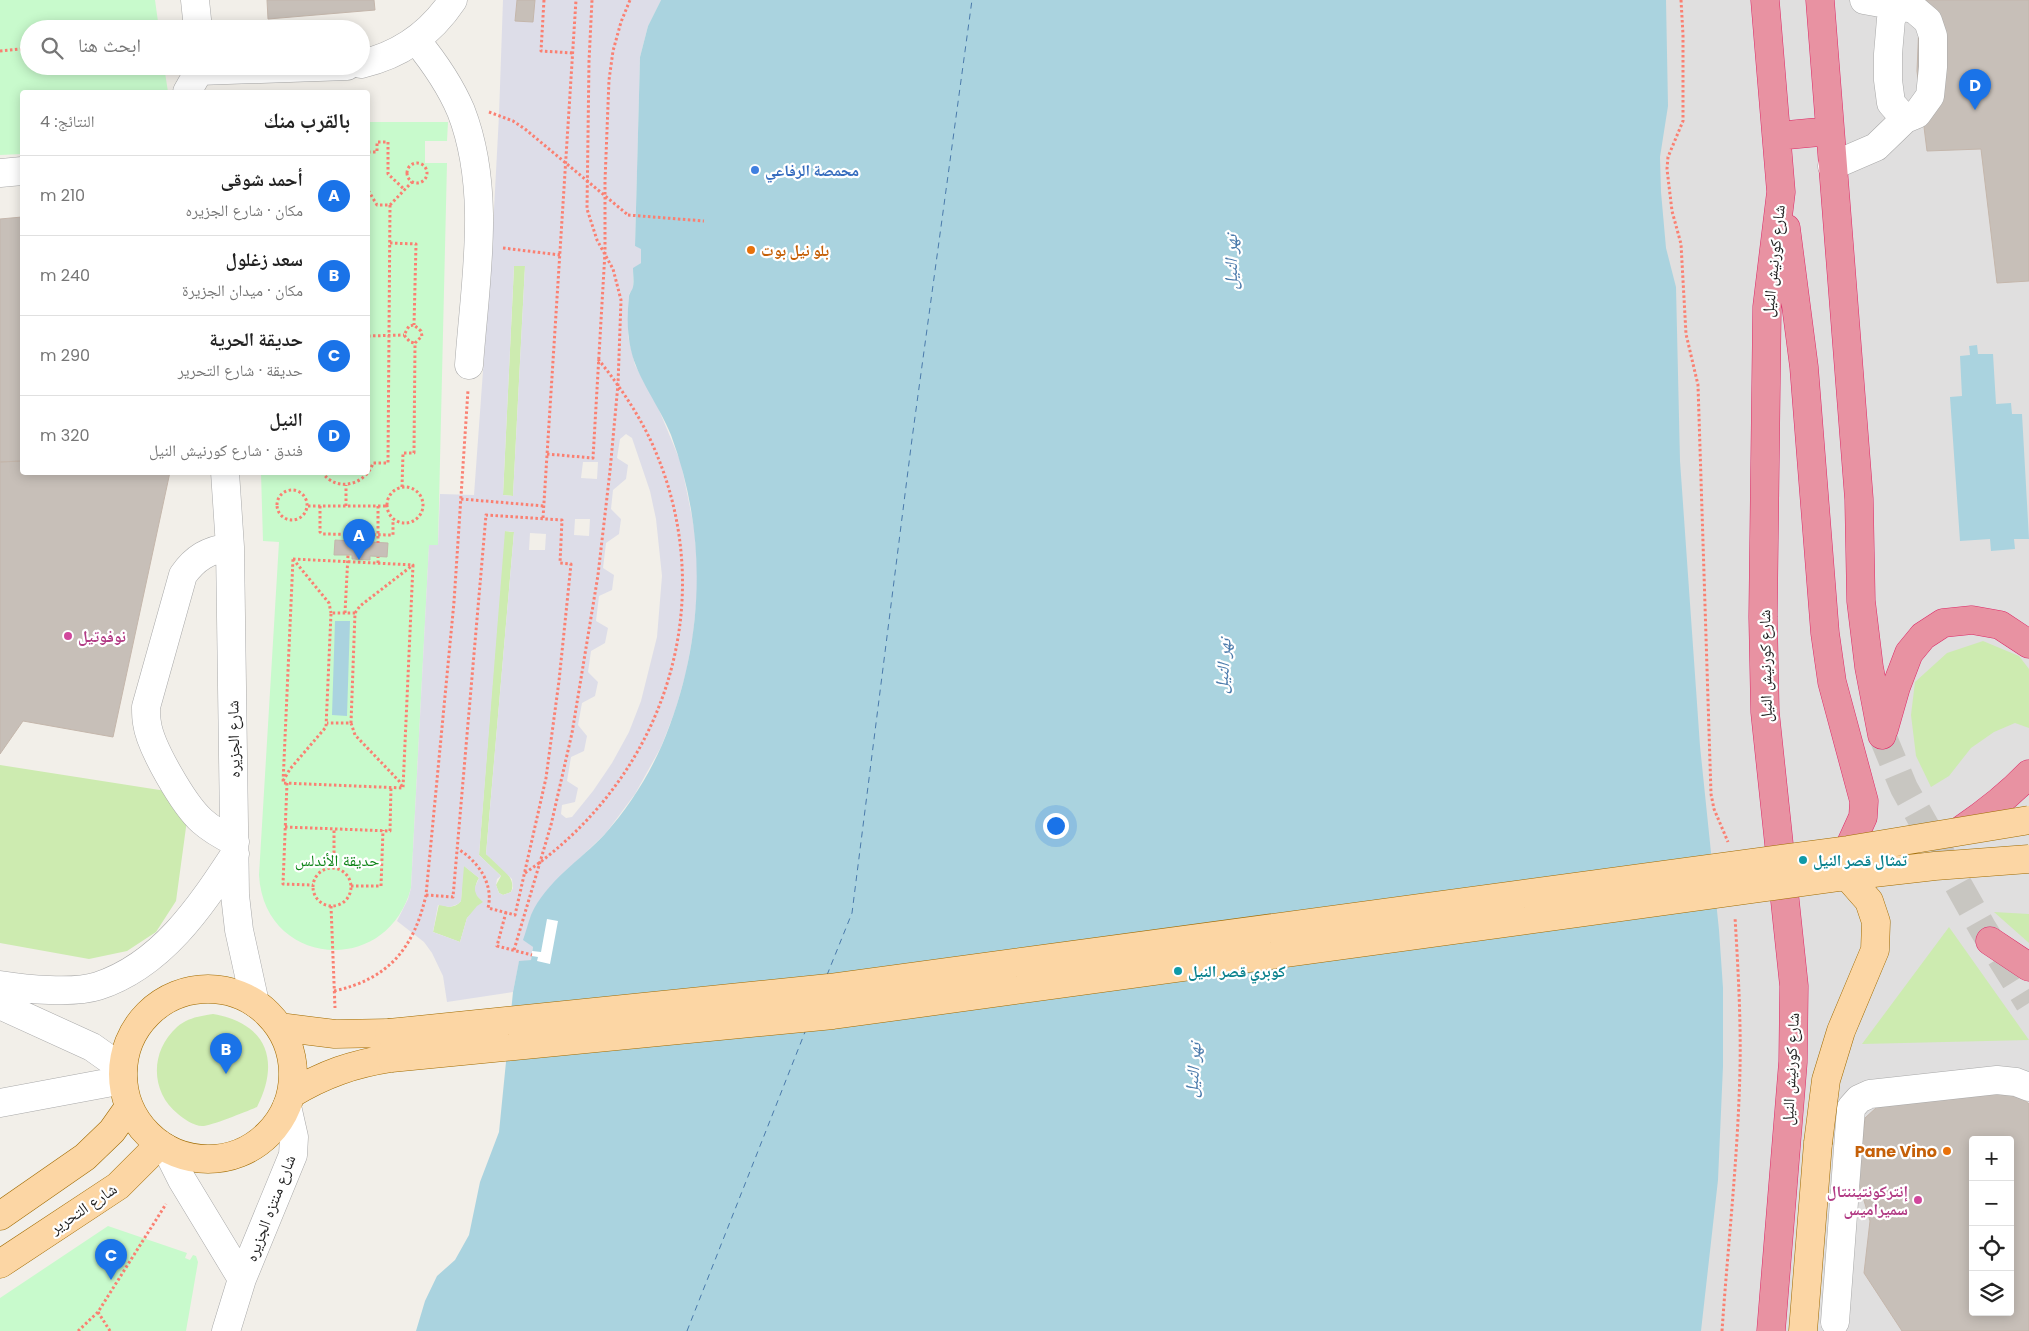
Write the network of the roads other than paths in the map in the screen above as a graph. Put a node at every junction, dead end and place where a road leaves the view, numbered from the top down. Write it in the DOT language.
graph roads {
  1 [pos="195,0"];
  2 [pos="453,0"];
  3 [pos="1765,0"];
  4 [pos="1820,0"];
  5 [pos="1864,0"];
  6 [pos="1898,6"];
  7 [pos="197,20"];
  8 [pos="416,40"];
  9 [pos="370,62"];
  10 [pos="250,75"];
  11 [pos="196,80"];
  12 [pos="1906,119"];
  13 [pos="1830,131"];
  14 [pos="1777,136"];
  15 [pos="1832,166"];
  16 [pos="20,171"];
  17 [pos="0,173"];
  18 [pos="1781,192"];
  19 [pos="469,365"];
  20 [pos="225,475"];
  21 [pos="230,547"];
  22 [pos="2029,644"];
  23 [pos="2029,774"];
  24 [pos="2029,820"];
  25 [pos="1961,830"];
  26 [pos="235,848"];
  27 [pos="2029,859"];
  28 [pos="1848,863"];
  29 [pos="1990,941"];
  30 [pos="2029,967"];
  31 [pos="0,985"];
  32 [pos="255,1003"];
  33 [pos="0,1005"];
  34 [pos="279,1027"];
  35 [pos="390,1046"];
  36 [pos="123,1075"];
  37 [pos="2029,1087"];
  38 [pos="289,1100"];
  39 [pos="0,1103"];
  40 [pos="129,1107"];
  41 [pos="163,1146"];
  42 [pos="0,1216"];
  43 [pos="0,1264"];
  44 [pos="242,1279"];
  45 [pos="1803,1326"];
  46 [pos="1841,1326"];
  47 [pos="226,1331"];
  48 [pos="1770,1331"];
  1 -- 7 [label="street"];
  2 -- 8 [label="street"];
  3 -- 14 [label="highway, شارع كورنيش النيل"];
  4 -- 13 [label="highway"];
  5 -- 6 [label="street"];
  6 -- 12 [label="street"];
  6 -- 12 [label="street"];
  8 -- 9 [label="street"];
  8 -- 19 [label="street"];
  10 -- 11 [label="street"];
  12 -- 15 [label="street"];
  13 -- 14 [label="highway"];
  13 -- 15 [label="highway"];
  14 -- 18 [label="highway, شارع كورنيش النيل"];
  15 -- 22 [label="highway"];
  16 -- 17 [label="street"];
  18 -- 28 [label="highway"];
  18 -- 48 [label="highway, شارع كورنيش النيل"];
  20 -- 21 [label="street, شارع الجزيره"];
  21 -- 26 [label="street, شارع الجزيره"];
  21 -- 26 [label="street"];
  23 -- 25 [label="highway"];
  24 -- 25 [label="main road, bridge"];
  25 -- 28 [label="main road, bridge"];
  26 -- 31 [label="street"];
  26 -- 32 [label="street, شارع الجزيره"];
  27 -- 28 [label="main road, bridge"];
  28 -- 35 [label="main road, bridge"];
  28 -- 45 [label="main road, bridge"];
  29 -- 30 [label="highway"];
  32 -- 34 [label="main road"];
  32 -- 36 [label="main road"];
  33 -- 36 [label="street"];
  34 -- 35 [label="main road"];
  34 -- 38 [label="main road"];
  35 -- 38 [label="main road"];
  36 -- 39 [label="street"];
  36 -- 40 [label="main road"];
  37 -- 46 [label="street"];
  38 -- 41 [label="main road"];
  38 -- 44 [label="street, شارع منتزه الجزيره"];
  40 -- 41 [label="main road"];
  40 -- 42 [label="main road"];
  41 -- 43 [label="main road, شارع التحرير"];
  41 -- 44 [label="street, شارع منتزه الجزيره"];
  44 -- 47 [label="street, شارع منتزه الجزيره"];
  45 -- 46 [label="street"];
}
